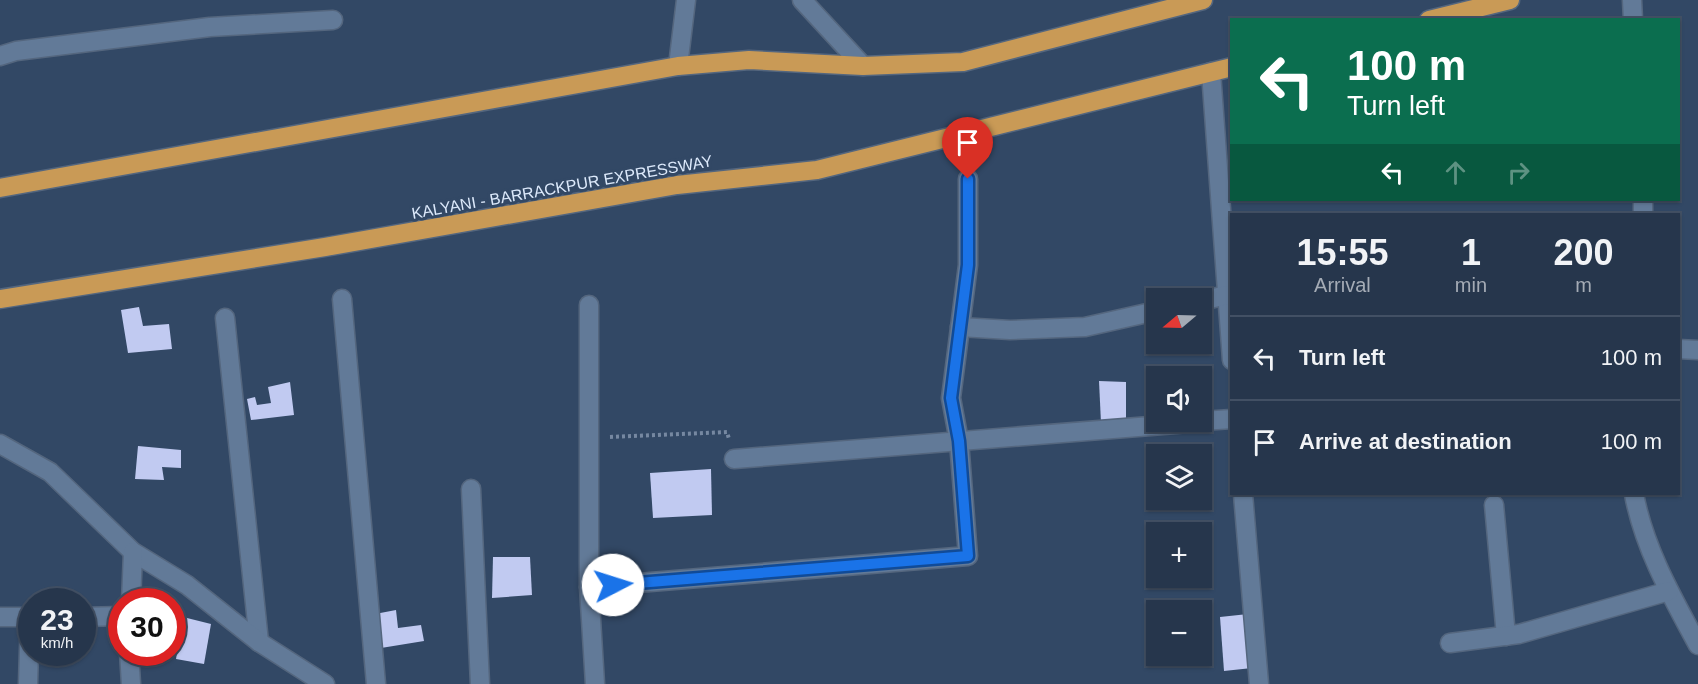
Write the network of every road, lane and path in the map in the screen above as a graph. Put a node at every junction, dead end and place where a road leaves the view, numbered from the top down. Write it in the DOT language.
graph roads {
  1 [pos="686,0"];
  2 [pos="802,0"];
  3 [pos="1203,0"];
  4 [pos="1510,0"];
  5 [pos="1632,0"];
  6 [pos="1177,3"];
  7 [pos="1437,18"];
  8 [pos="1633,18"];
  9 [pos="333,20"];
  10 [pos="0,56"];
  11 [pos="678,66"];
  12 [pos="863,66"];
  13 [pos="1230,67"];
  14 [pos="1211,72"];
  15 [pos="968,179"];
  16 [pos="0,188"];
  17 [pos="1226,295"];
  18 [pos="0,298"];
  19 [pos="1212,298"];
  20 [pos="342,299"];
  21 [pos="589,305"];
  22 [pos="1146,313"];
  23 [pos="225,318"];
  24 [pos="960,327"];
  25 [pos="1230,338"];
  26 [pos="1680,349"];
  27 [pos="1698,350"];
  28 [pos="1230,419"];
  29 [pos="1212,420"];
  30 [pos="1146,426"];
  31 [pos="588,438"];
  32 [pos="959,441"];
  33 [pos="0,444"];
  34 [pos="734,459"];
  35 [pos="471,489"];
  36 [pos="1243,495"];
  37 [pos="1634,495"];
  38 [pos="1494,506"];
  39 [pos="133,552"];
  40 [pos="589,587"];
  41 [pos="132,588"];
  42 [pos="1669,591"];
  43 [pos="18,617"];
  44 [pos="0,618"];
  45 [pos="1506,636"];
  46 [pos="259,642"];
  47 [pos="1450,643"];
  48 [pos="1698,645"];
  49 [pos="29,666"];
  50 [pos="130,666"];
  51 [pos="28,684"];
  52 [pos="131,684"];
  53 [pos="325,684"];
  54 [pos="376,684"];
  55 [pos="480,684"];
  56 [pos="595,684"];
  57 [pos="1259,684"];
  1 -- 11 [label="street"];
  2 -- 12 [label="street"];
  3 -- 6 [label="highway"];
  4 -- 7 [label="highway"];
  5 -- 8 [label="street"];
  6 -- 12 [label="highway"];
  9 -- 10 [label="street"];
  11 -- 12 [label="highway"];
  11 -- 16 [label="highway"];
  13 -- 14 [label="highway, KALYANI - BARRACKPUR EXPRESSWAY"];
  14 -- 17 [label="street"];
  14 -- 18 [label="highway, KALYANI - BARRACKPUR EXPRESSWAY"];
  15 -- 24 [label="street"];
  17 -- 19 [label="street"];
  17 -- 25 [label="street"];
  20 -- 54 [label="street"];
  21 -- 31 [label="street"];
  22 -- 24 [label="street"];
  23 -- 46 [label="street"];
  24 -- 32 [label="street"];
  26 -- 27 [label="street"];
  28 -- 29 [label="street"];
  30 -- 32 [label="street"];
  31 -- 34 [label="path"];
  31 -- 40 [label="street"];
  32 -- 34 [label="street"];
  32 -- 40 [label="street"];
  33 -- 39 [label="street"];
  35 -- 55 [label="street"];
  36 -- 57 [label="street"];
  37 -- 42 [label="street"];
  38 -- 45 [label="street"];
  39 -- 41 [label="street"];
  39 -- 46 [label="street"];
  40 -- 56 [label="street"];
  42 -- 45 [label="street"];
  42 -- 48 [label="street"];
  43 -- 44 [label="street"];
  45 -- 47 [label="street"];
  46 -- 53 [label="street"];
  49 -- 51 [label="street"];
  50 -- 52 [label="street"];
}
